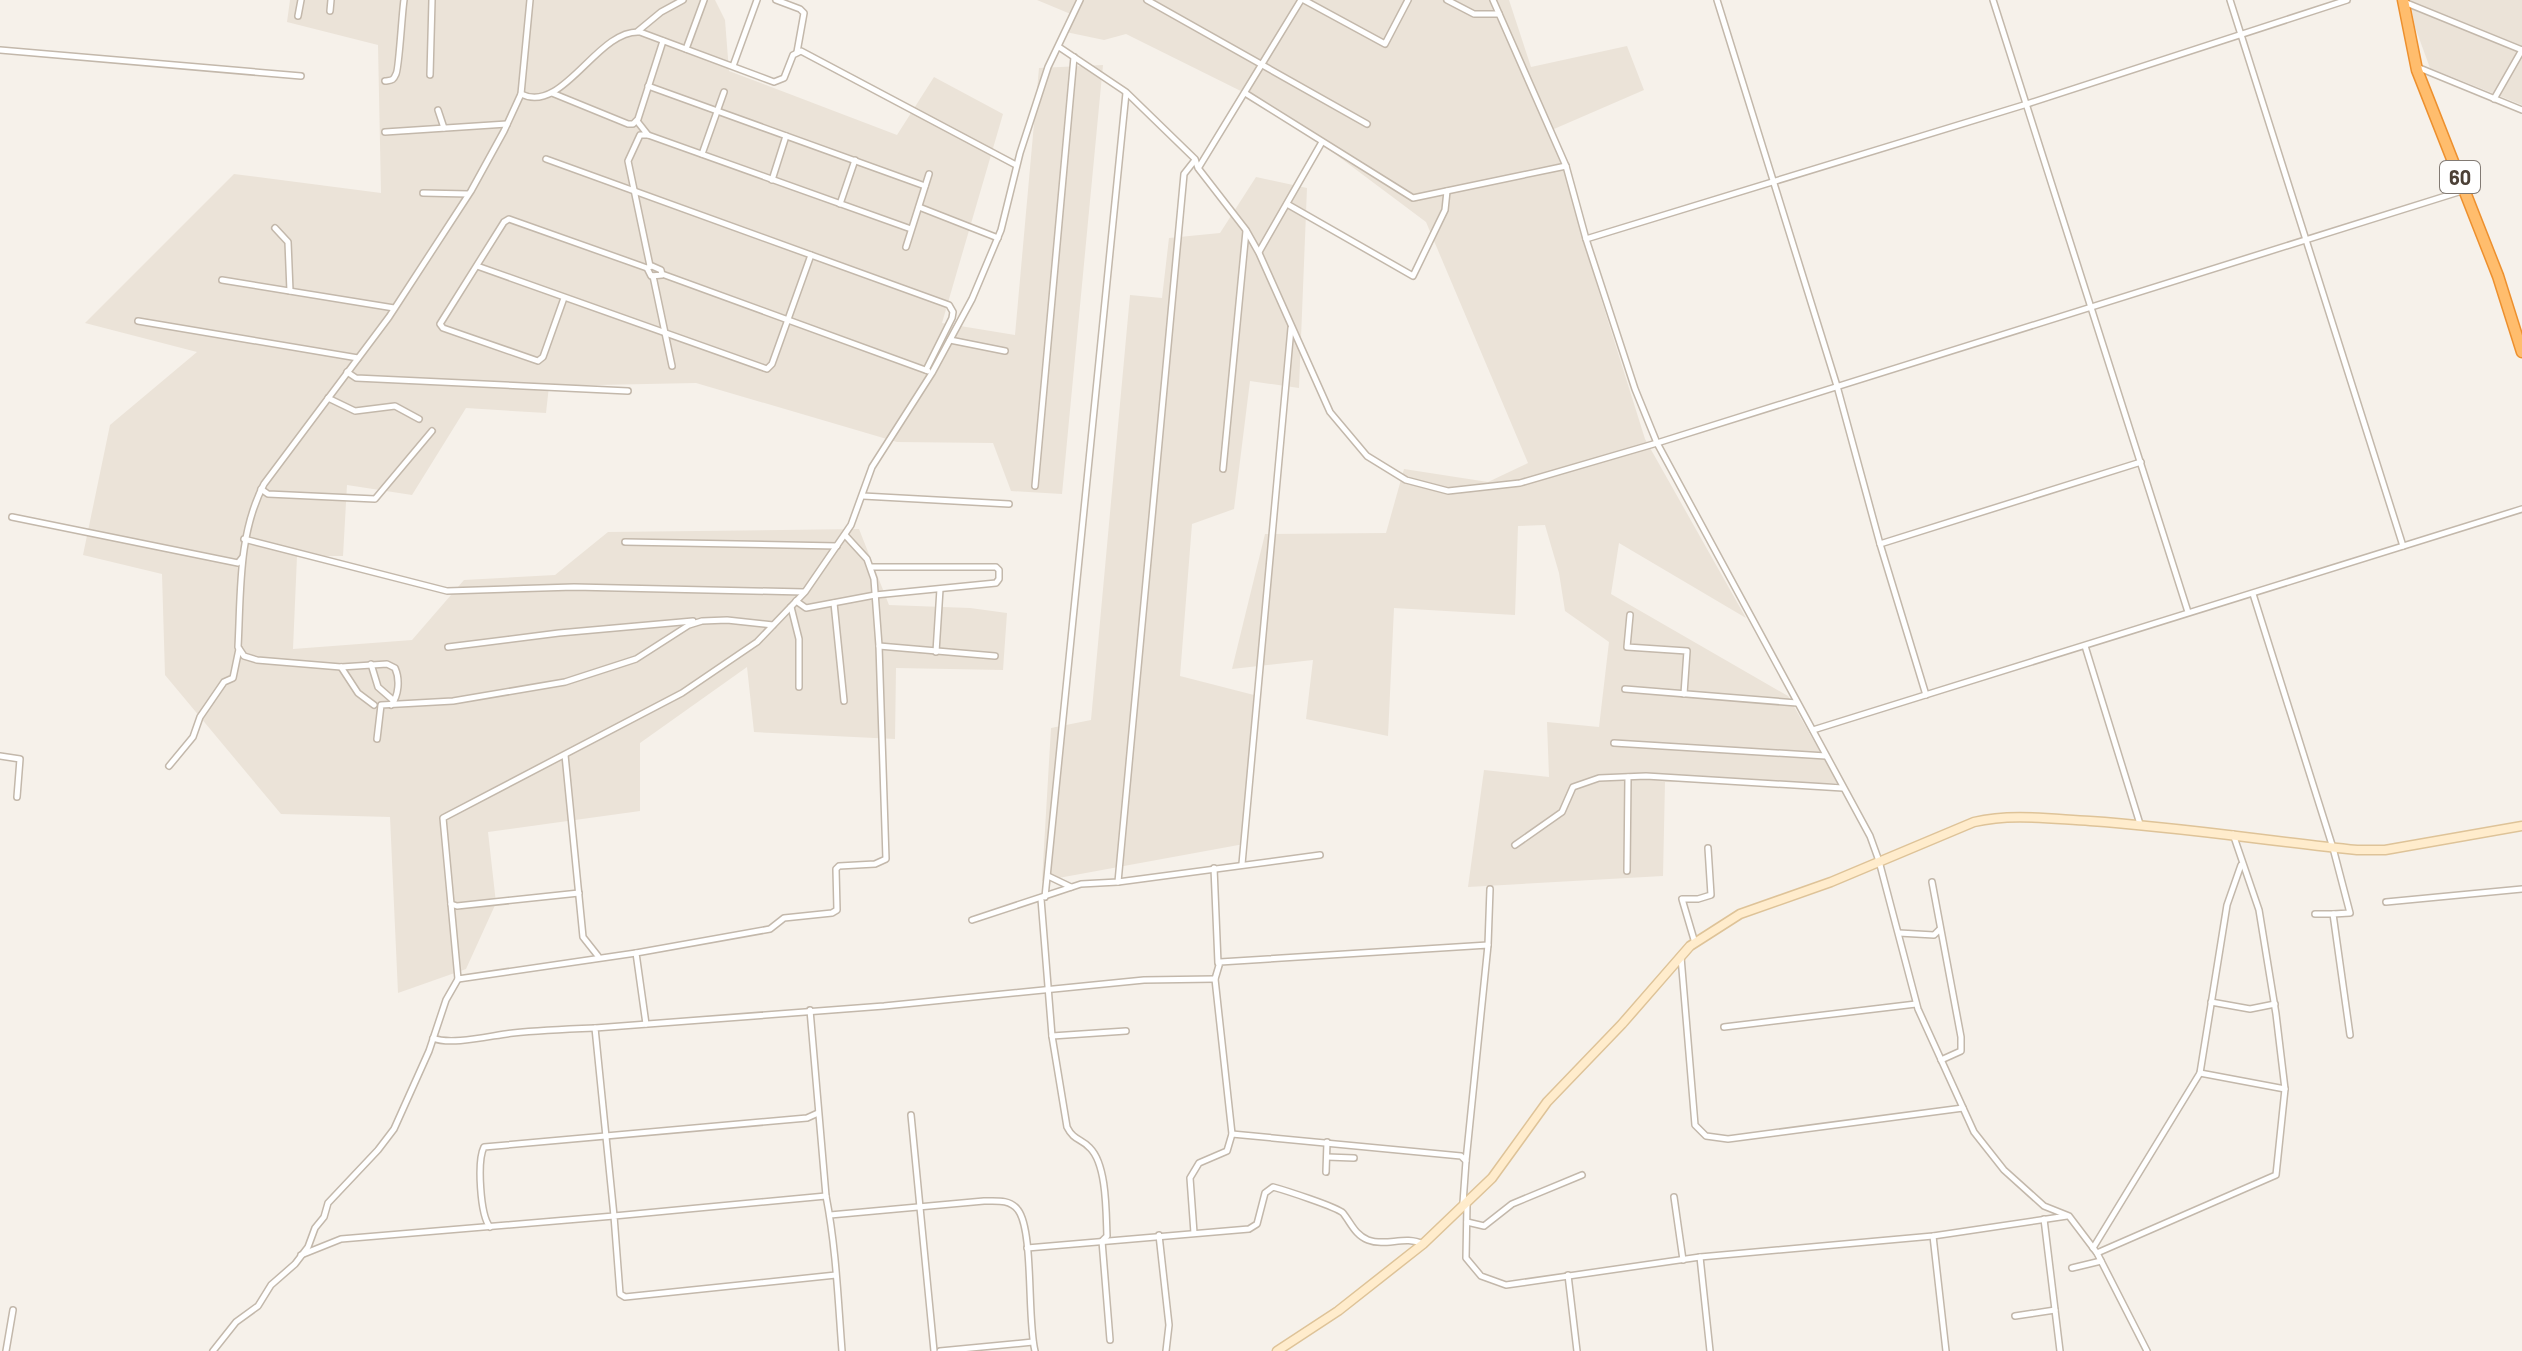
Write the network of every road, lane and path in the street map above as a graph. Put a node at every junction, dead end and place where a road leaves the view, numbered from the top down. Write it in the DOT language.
graph roads {
  1 [pos="301,0"];
  2 [pos="331,0"];
  3 [pos="404,0"];
  4 [pos="432,0"];
  5 [pos="530,0"];
  6 [pos="683,0"];
  7 [pos="704,0"];
  8 [pos="757,0"];
  9 [pos="776,0"];
  10 [pos="1080,0"];
  11 [pos="1147,0"];
  12 [pos="1303,0"];
  13 [pos="1408,0"];
  14 [pos="1447,0"];
  15 [pos="1493,0"];
  16 [pos="1717,0"];
  17 [pos="1993,0"];
  18 [pos="2230,0"];
  19 [pos="2347,0"];
  20 [pos="2403,1"];
  21 [pos="330,11"];
  22 [pos="1499,14"];
  23 [pos="298,16"];
  24 [pos="638,32"];
  25 [pos="2241,35"];
  26 [pos="663,41"];
  27 [pos="1059,47"];
  28 [pos="686,49"];
  29 [pos="0,50"];
  30 [pos="2522,50"];
  31 [pos="797,52"];
  32 [pos="1074,57"];
  33 [pos="1263,65"];
  34 [pos="733,66"];
  35 [pos="2416,67"];
  36 [pos="430,75"];
  37 [pos="301,76"];
  38 [pos="385,81"];
  39 [pos="648,86"];
  40 [pos="724,92"];
  41 [pos="1126,92"];
  42 [pos="552,93"];
  43 [pos="1245,93"];
  44 [pos="521,94"];
  45 [pos="2494,99"];
  46 [pos="2027,104"];
  47 [pos="438,110"];
  48 [pos="2522,110"];
  49 [pos="717,111"];
  50 [pos="637,121"];
  51 [pos="508,124"];
  52 [pos="1367,124"];
  53 [pos="444,128"];
  54 [pos="385,132"];
  55 [pos="648,135"];
  56 [pos="786,136"];
  57 [pos="1322,142"];
  58 [pos="702,154"];
  59 [pos="546,159"];
  60 [pos="1195,159"];
  61 [pos="855,160"];
  62 [pos="1016,165"];
  63 [pos="1566,166"];
  64 [pos="1198,168"];
  65 [pos="929,174"];
  66 [pos="772,180"];
  67 [pos="1772,182"];
  68 [pos="925,186"];
  69 [pos="2466,190"];
  70 [pos="1447,191"];
  71 [pos="634,192"];
  72 [pos="423,193"];
  73 [pos="469,195"];
  74 [pos="840,204"];
  75 [pos="1287,204"];
  76 [pos="919,207"];
  77 [pos="275,228"];
  78 [pos="911,229"];
  79 [pos="1246,230"];
  80 [pos="998,238"];
  81 [pos="1586,239"];
  82 [pos="2305,241"];
  83 [pos="906,247"];
  84 [pos="1259,253"];
  85 [pos="811,255"];
  86 [pos="477,266"];
  87 [pos="648,267"];
  88 [pos="662,274"];
  89 [pos="653,276"];
  90 [pos="222,280"];
  91 [pos="290,291"];
  92 [pos="564,298"];
  93 [pos="394,308"];
  94 [pos="2092,309"];
  95 [pos="788,319"];
  96 [pos="138,321"];
  97 [pos="1291,326"];
  98 [pos="665,333"];
  99 [pos="950,340"];
  100 [pos="1005,351"];
  101 [pos="2522,352"];
  102 [pos="358,358"];
  103 [pos="672,366"];
  104 [pos="347,372"];
  105 [pos="929,372"];
  106 [pos="1837,386"];
  107 [pos="628,391"];
  108 [pos="328,398"];
  109 [pos="419,419"];
  110 [pos="432,431"];
  111 [pos="1657,443"];
  112 [pos="2141,462"];
  113 [pos="1223,469"];
  114 [pos="1035,486"];
  115 [pos="261,489"];
  116 [pos="863,496"];
  117 [pos="1009,504"];
  118 [pos="2522,509"];
  119 [pos="12,517"];
  120 [pos="845,535"];
  121 [pos="244,539"];
  122 [pos="625,542"];
  123 [pos="1880,544"];
  124 [pos="838,546"];
  125 [pos="2403,546"];
  126 [pos="243,557"];
  127 [pos="871,567"];
  128 [pos="940,589"];
  129 [pos="805,592"];
  130 [pos="2253,594"];
  131 [pos="875,595"];
  132 [pos="796,601"];
  133 [pos="834,603"];
  134 [pos="791,607"];
  135 [pos="2188,612"];
  136 [pos="1630,615"];
  137 [pos="702,621"];
  138 [pos="774,625"];
  139 [pos="879,646"];
  140 [pos="2085,646"];
  141 [pos="448,647"];
  142 [pos="239,649"];
  143 [pos="936,652"];
  144 [pos="995,656"];
  145 [pos="371,664"];
  146 [pos="341,667"];
  147 [pos="799,687"];
  148 [pos="1625,689"];
  149 [pos="1684,694"];
  150 [pos="1926,695"];
  151 [pos="844,701"];
  152 [pos="393,703"];
  153 [pos="1798,703"];
  154 [pos="374,705"];
  155 [pos="1812,730"];
  156 [pos="377,739"];
  157 [pos="1614,743"];
  158 [pos="565,755"];
  159 [pos="0,756"];
  160 [pos="1827,757"];
  161 [pos="169,766"];
  162 [pos="1628,777"];
  163 [pos="1844,788"];
  164 [pos="17,797"];
  165 [pos="2140,824"];
  166 [pos="2522,826"];
  167 [pos="2233,833"];
  168 [pos="1515,845"];
  169 [pos="1708,848"];
  170 [pos="2333,848"];
  171 [pos="1320,855"];
  172 [pos="1879,861"];
  173 [pos="1242,864"];
  174 [pos="2242,864"];
  175 [pos="1214,868"];
  176 [pos="1627,871"];
  177 [pos="1048,876"];
  178 [pos="1118,882"];
  179 [pos="1932,882"];
  180 [pos="1071,888"];
  181 [pos="1490,889"];
  182 [pos="2522,889"];
  183 [pos="579,893"];
  184 [pos="1043,898"];
  185 [pos="2386,902"];
  186 [pos="451,904"];
  187 [pos="2315,914"];
  188 [pos="2335,914"];
  189 [pos="972,920"];
  190 [pos="1941,929"];
  191 [pos="1899,933"];
  192 [pos="1695,943"];
  193 [pos="1488,945"];
  194 [pos="636,953"];
  195 [pos="598,957"];
  196 [pos="1681,957"];
  197 [pos="1218,965"];
  198 [pos="458,979"];
  199 [pos="1215,979"];
  200 [pos="1047,991"];
  201 [pos="2211,1002"];
  202 [pos="1916,1004"];
  203 [pos="2275,1004"];
  204 [pos="810,1010"];
  205 [pos="646,1024"];
  206 [pos="1724,1027"];
  207 [pos="595,1028"];
  208 [pos="1126,1031"];
  209 [pos="2350,1035"];
  210 [pos="1052,1036"];
  211 [pos="433,1038"];
  212 [pos="1941,1060"];
  213 [pos="2200,1073"];
  214 [pos="2285,1089"];
  215 [pos="1963,1108"];
  216 [pos="818,1113"];
  217 [pos="911,1115"];
  218 [pos="1232,1134"];
  219 [pos="607,1135"];
  220 [pos="1327,1142"];
  221 [pos="1327,1157"];
  222 [pos="1354,1158"];
  223 [pos="1466,1161"];
  224 [pos="1326,1172"];
  225 [pos="1582,1175"];
  226 [pos="826,1196"];
  227 [pos="1674,1197"];
  228 [pos="920,1205"];
  229 [pos="1464,1205"];
  230 [pos="830,1215"];
  231 [pos="614,1216"];
  232 [pos="2069,1216"];
  233 [pos="2044,1219"];
  234 [pos="1467,1222"];
  235 [pos="491,1227"];
  236 [pos="1194,1233"];
  237 [pos="1159,1235"];
  238 [pos="1933,1236"];
  239 [pos="1102,1241"];
  240 [pos="1423,1244"];
  241 [pos="1027,1248"];
  242 [pos="2095,1251"];
  243 [pos="301,1255"];
  244 [pos="1700,1257"];
  245 [pos="1683,1260"];
  246 [pos="2101,1261"];
  247 [pos="2072,1268"];
  248 [pos="836,1275"];
  249 [pos="1568,1275"];
  250 [pos="13,1310"];
  251 [pos="2055,1310"];
  252 [pos="2015,1316"];
  253 [pos="0,1338"];
  254 [pos="8,1338"];
  255 [pos="1110,1340"];
  256 [pos="1033,1342"];
  257 [pos="6,1351"];
  258 [pos="213,1351"];
  259 [pos="842,1351"];
  260 [pos="937,1351"];
  261 [pos="1035,1351"];
  262 [pos="1166,1351"];
  263 [pos="1277,1351"];
  264 [pos="1577,1351"];
  265 [pos="1710,1351"];
  266 [pos="1946,1351"];
  267 [pos="2060,1351"];
  268 [pos="2147,1351"];
  1 -- 23 [label="street"];
  2 -- 21 [label="street"];
  3 -- 38 [label="street"];
  4 -- 36 [label="street"];
  5 -- 44 [label="street"];
  6 -- 24 [label="street"];
  7 -- 28 [label="street"];
  8 -- 34 [label="street"];
  9 -- 31 [label="street"];
  10 -- 27 [label="street"];
  11 -- 33 [label="street"];
  12 -- 13 [label="street"];
  12 -- 33 [label="street"];
  14 -- 22 [label="street"];
  15 -- 22 [label="street"];
  16 -- 67 [label="street"];
  17 -- 46 [label="street"];
  18 -- 25 [label="street"];
  19 -- 25 [label="street"];
  20 -- 30 [label="street"];
  20 -- 35 [label="highway, 60"];
  22 -- 63 [label="street"];
  24 -- 26 [label="street"];
  24 -- 42 [label="street"];
  25 -- 46 [label="street"];
  25 -- 82 [label="street"];
  26 -- 28 [label="street"];
  26 -- 39 [label="street"];
  27 -- 32 [label="street"];
  27 -- 62 [label="street"];
  28 -- 34 [label="street"];
  29 -- 37 [label="street"];
  30 -- 45 [label="street"];
  31 -- 34 [label="street"];
  31 -- 62 [label="street"];
  32 -- 41 [label="street"];
  32 -- 114 [label="street"];
  33 -- 43 [label="street"];
  33 -- 52 [label="street"];
  35 -- 45 [label="street"];
  35 -- 69 [label="highway, 60"];
  39 -- 49 [label="street"];
  39 -- 50 [label="street"];
  40 -- 49 [label="street"];
  41 -- 60 [label="street"];
  41 -- 177 [label="street"];
  42 -- 44 [label="street"];
  42 -- 50 [label="street"];
  43 -- 57 [label="street"];
  43 -- 64 [label="street"];
  44 -- 51 [label="street"];
  45 -- 48 [label="street"];
  46 -- 67 [label="street"];
  46 -- 94 [label="street"];
  47 -- 53 [label="street"];
  49 -- 56 [label="street"];
  49 -- 58 [label="street"];
  50 -- 55 [label="street"];
  51 -- 53 [label="street"];
  51 -- 73 [label="street"];
  53 -- 54 [label="street"];
  55 -- 58 [label="street"];
  55 -- 71 [label="street"];
  56 -- 61 [label="street"];
  56 -- 66 [label="street"];
  57 -- 70 [label="street"];
  57 -- 75 [label="street"];
  58 -- 66 [label="street"];
  59 -- 71 [label="street"];
  60 -- 64 [label="street"];
  60 -- 178 [label="street"];
  61 -- 68 [label="street"];
  61 -- 74 [label="street"];
  62 -- 80 [label="street"];
  63 -- 70 [label="street"];
  63 -- 81 [label="street"];
  64 -- 79 [label="street"];
  65 -- 68 [label="street"];
  66 -- 74 [label="street"];
  67 -- 81 [label="street"];
  67 -- 106 [label="street"];
  68 -- 76 [label="street"];
  69 -- 82 [label="street"];
  69 -- 101 [label="highway, 60"];
  70 -- 75 [label="street"];
  71 -- 85 [label="street"];
  71 -- 87 [label="street"];
  72 -- 73 [label="street"];
  73 -- 93 [label="street"];
  74 -- 78 [label="street"];
  75 -- 84 [label="street"];
  76 -- 78 [label="street"];
  76 -- 80 [label="street"];
  77 -- 91 [label="street"];
  78 -- 83 [label="street"];
  79 -- 84 [label="street"];
  79 -- 113 [label="street"];
  80 -- 99 [label="street"];
  81 -- 111 [label="street"];
  82 -- 94 [label="street"];
  82 -- 125 [label="street"];
  84 -- 97 [label="street"];
  85 -- 95 [label="street"];
  85 -- 105 [label="street"];
  86 -- 87 [label="street"];
  86 -- 92 [label="street"];
  86 -- 92 [label="street"];
  87 -- 88 [label="street"];
  87 -- 89 [label="street"];
  88 -- 89 [label="street"];
  88 -- 95 [label="street"];
  89 -- 98 [label="street"];
  90 -- 91 [label="street"];
  91 -- 93 [label="street"];
  92 -- 98 [label="street"];
  93 -- 102 [label="street"];
  94 -- 106 [label="street"];
  94 -- 112 [label="street"];
  95 -- 98 [label="street"];
  95 -- 105 [label="street"];
  96 -- 102 [label="street"];
  97 -- 111 [label="street"];
  97 -- 173 [label="street"];
  98 -- 103 [label="street"];
  99 -- 100 [label="street"];
  99 -- 105 [label="street"];
  102 -- 104 [label="street"];
  104 -- 107 [label="street"];
  104 -- 108 [label="street"];
  105 -- 116 [label="street"];
  106 -- 111 [label="street"];
  106 -- 123 [label="street"];
  108 -- 109 [label="street"];
  108 -- 115 [label="street"];
  110 -- 115 [label="street"];
  111 -- 153 [label="street"];
  112 -- 123 [label="street"];
  112 -- 135 [label="street"];
  115 -- 121 [label="street"];
  116 -- 117 [label="street"];
  116 -- 120 [label="street"];
  118 -- 125 [label="street"];
  119 -- 126 [label="street"];
  120 -- 124 [label="street"];
  120 -- 127 [label="street"];
  121 -- 126 [label="street"];
  121 -- 129 [label="street"];
  122 -- 124 [label="street"];
  123 -- 150 [label="street"];
  124 -- 129 [label="street"];
  125 -- 130 [label="street"];
  126 -- 142 [label="street"];
  127 -- 128 [label="street"];
  127 -- 131 [label="street"];
  128 -- 131 [label="street"];
  128 -- 143 [label="street"];
  129 -- 132 [label="street"];
  130 -- 135 [label="street"];
  130 -- 170 [label="street"];
  131 -- 133 [label="street"];
  131 -- 139 [label="street"];
  132 -- 133 [label="street"];
  132 -- 134 [label="street"];
  133 -- 151 [label="street"];
  134 -- 138 [label="street"];
  134 -- 147 [label="street"];
  135 -- 140 [label="street"];
  136 -- 149 [label="street"];
  137 -- 138 [label="street"];
  137 -- 141 [label="street"];
  137 -- 152 [label="street"];
  138 -- 158 [label="street"];
  139 -- 143 [label="street"];
  139 -- 194 [label="street"];
  140 -- 150 [label="street"];
  140 -- 165 [label="street"];
  142 -- 146 [label="street"];
  142 -- 161 [label="street"];
  143 -- 144 [label="street"];
  145 -- 146 [label="street"];
  145 -- 152 [label="street"];
  145 -- 152 [label="street"];
  146 -- 154 [label="street"];
  148 -- 149 [label="street"];
  149 -- 153 [label="street"];
  150 -- 155 [label="street"];
  152 -- 156 [label="street"];
  153 -- 155 [label="street"];
  155 -- 160 [label="street"];
  157 -- 160 [label="street"];
  158 -- 183 [label="street"];
  158 -- 186 [label="street"];
  159 -- 164 [label="street"];
  160 -- 163 [label="street"];
  162 -- 163 [label="street"];
  162 -- 168 [label="street"];
  162 -- 176 [label="street"];
  163 -- 172 [label="street"];
  165 -- 167 [label="street"];
  165 -- 172 [label="street"];
  166 -- 170 [label="street"];
  167 -- 170 [label="street"];
  167 -- 174 [label="street"];
  169 -- 192 [label="street"];
  170 -- 188 [label="street"];
  171 -- 173 [label="street"];
  172 -- 191 [label="street"];
  172 -- 192 [label="street"];
  173 -- 175 [label="street"];
  174 -- 201 [label="street"];
  174 -- 203 [label="street"];
  175 -- 178 [label="street"];
  175 -- 197 [label="street"];
  177 -- 180 [label="street"];
  177 -- 184 [label="street"];
  178 -- 180 [label="street"];
  179 -- 190 [label="street"];
  180 -- 184 [label="street"];
  181 -- 193 [label="street"];
  182 -- 185 [label="street"];
  183 -- 186 [label="street"];
  183 -- 195 [label="street"];
  184 -- 189 [label="street"];
  184 -- 200 [label="street"];
  186 -- 198 [label="street"];
  187 -- 188 [label="street"];
  188 -- 209 [label="street"];
  190 -- 191 [label="street"];
  190 -- 212 [label="street"];
  191 -- 202 [label="street"];
  192 -- 196 [label="street"];
  193 -- 197 [label="street"];
  193 -- 223 [label="street"];
  194 -- 195 [label="street"];
  194 -- 205 [label="street"];
  195 -- 198 [label="street"];
  196 -- 215 [label="street"];
  196 -- 229 [label="street"];
  197 -- 199 [label="street"];
  198 -- 211 [label="street"];
  199 -- 200 [label="street"];
  199 -- 218 [label="street"];
  200 -- 204 [label="street"];
  200 -- 210 [label="street"];
  201 -- 203 [label="street"];
  201 -- 213 [label="street"];
  202 -- 206 [label="street"];
  202 -- 212 [label="street"];
  203 -- 214 [label="street"];
  204 -- 205 [label="street"];
  204 -- 216 [label="street"];
  205 -- 207 [label="street"];
  207 -- 211 [label="street"];
  207 -- 219 [label="street"];
  208 -- 210 [label="street"];
  210 -- 239 [label="street"];
  211 -- 243 [label="street"];
  212 -- 215 [label="street"];
  213 -- 214 [label="street"];
  213 -- 242 [label="street"];
  214 -- 242 [label="street"];
  215 -- 232 [label="street"];
  216 -- 219 [label="street"];
  216 -- 226 [label="street"];
  217 -- 228 [label="street"];
  218 -- 220 [label="street"];
  218 -- 236 [label="street"];
  219 -- 231 [label="street"];
  219 -- 235 [label="street"];
  220 -- 221 [label="street"];
  220 -- 223 [label="street"];
  221 -- 222 [label="street"];
  221 -- 224 [label="street"];
  223 -- 229 [label="street"];
  225 -- 234 [label="street"];
  226 -- 230 [label="street"];
  226 -- 231 [label="street"];
  227 -- 245 [label="street"];
  228 -- 230 [label="street"];
  228 -- 241 [label="street"];
  228 -- 260 [label="street"];
  229 -- 234 [label="street"];
  229 -- 240 [label="street"];
  230 -- 248 [label="street"];
  231 -- 235 [label="street"];
  231 -- 248 [label="street"];
  232 -- 233 [label="street"];
  232 -- 242 [label="street"];
  233 -- 238 [label="street"];
  233 -- 251 [label="street"];
  234 -- 249 [label="street"];
  235 -- 243 [label="street"];
  236 -- 237 [label="street"];
  236 -- 240 [label="street"];
  237 -- 239 [label="street"];
  237 -- 262 [label="street"];
  238 -- 244 [label="street"];
  238 -- 266 [label="street"];
  239 -- 241 [label="street"];
  239 -- 255 [label="street"];
  240 -- 263 [label="street"];
  241 -- 256 [label="street"];
  242 -- 246 [label="street"];
  243 -- 258 [label="street"];
  244 -- 245 [label="street"];
  244 -- 265 [label="street"];
  245 -- 249 [label="street"];
  246 -- 247 [label="street"];
  246 -- 268 [label="street"];
  248 -- 259 [label="street"];
  249 -- 264 [label="street"];
  250 -- 254 [label="street"];
  251 -- 252 [label="street"];
  251 -- 267 [label="street"];
  253 -- 254 [label="street"];
  254 -- 257 [label="street"];
  256 -- 260 [label="street"];
  256 -- 261 [label="street"];
}
